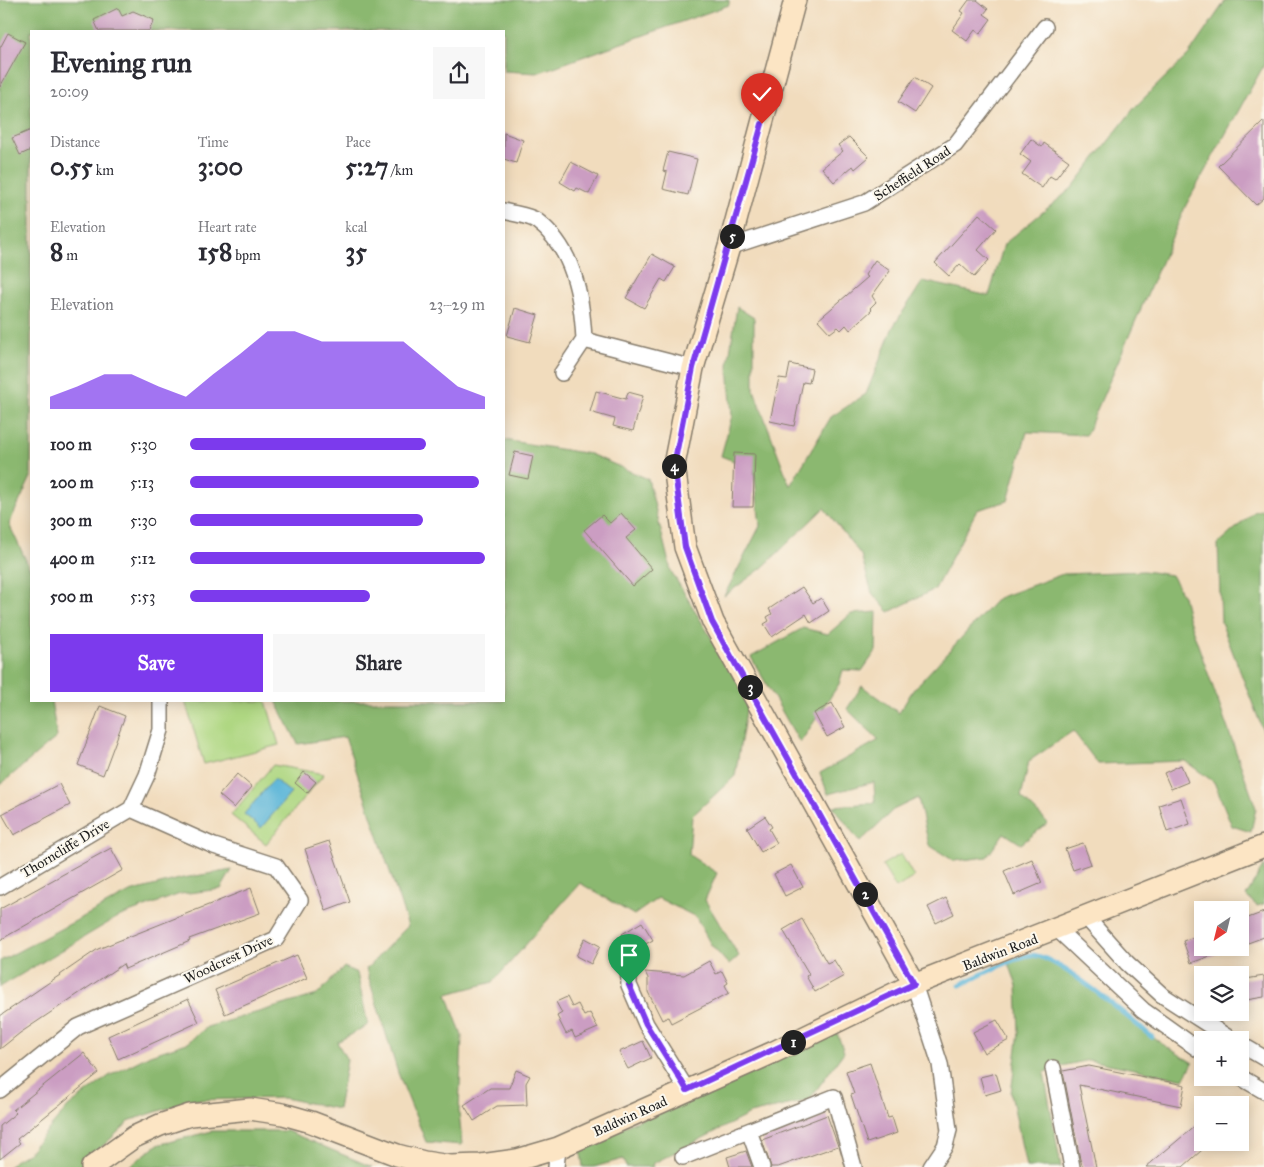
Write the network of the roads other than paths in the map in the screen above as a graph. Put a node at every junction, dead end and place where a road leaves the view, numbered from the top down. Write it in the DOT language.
graph roads {
  1 [pos="795,0"];
  2 [pos="1045,27"];
  3 [pos="505,211"];
  4 [pos="729,247"];
  5 [pos="584,340"];
  6 [pos="693,368"];
  7 [pos="562,373"];
  8 [pos="161,702"];
  9 [pos="131,809"];
  10 [pos="1264,846"];
  11 [pos="0,887"];
  12 [pos="1085,916"];
  13 [pos="1057,929"];
  14 [pos="628,953"];
  15 [pos="914,984"];
  16 [pos="1218,1031"];
  17 [pos="1194,1046"];
  18 [pos="1053,1068"];
  19 [pos="1249,1082"];
  20 [pos="0,1090"];
  21 [pos="687,1090"];
  22 [pos="1264,1091"];
  23 [pos="749,1131"];
  24 [pos="557,1157"];
  25 [pos="684,1157"];
  26 [pos="92,1167"];
  27 [pos="762,1167"];
  28 [pos="854,1167"];
  29 [pos="931,1167"];
  30 [pos="1072,1167"];
  1 -- 4 [label="street"];
  2 -- 4 [label="street, Scheffield Road"];
  3 -- 5 [label="street"];
  4 -- 6 [label="street"];
  5 -- 6 [label="street"];
  5 -- 7 [label="street"];
  6 -- 15 [label="street"];
  8 -- 9 [label="street"];
  9 -- 11 [label="street, Thorncliffe Drive"];
  9 -- 20 [label="street, Woodcrest Drive"];
  10 -- 12 [label="street, Baldwin Road"];
  12 -- 13 [label="street, Baldwin Road"];
  12 -- 16 [label="street"];
  13 -- 15 [label="street, Baldwin Road"];
  13 -- 17 [label="street"];
  14 -- 21 [label="street"];
  15 -- 21 [label="street, Baldwin Road"];
  15 -- 29 [label="street"];
  18 -- 30 [label="street"];
  19 -- 22 [label="street"];
  21 -- 24 [label="street, Baldwin Road"];
  23 -- 25 [label="street"];
  23 -- 27 [label="street"];
  23 -- 28 [label="street"];
  24 -- 26 [label="street, Baldwin Road"];
}
